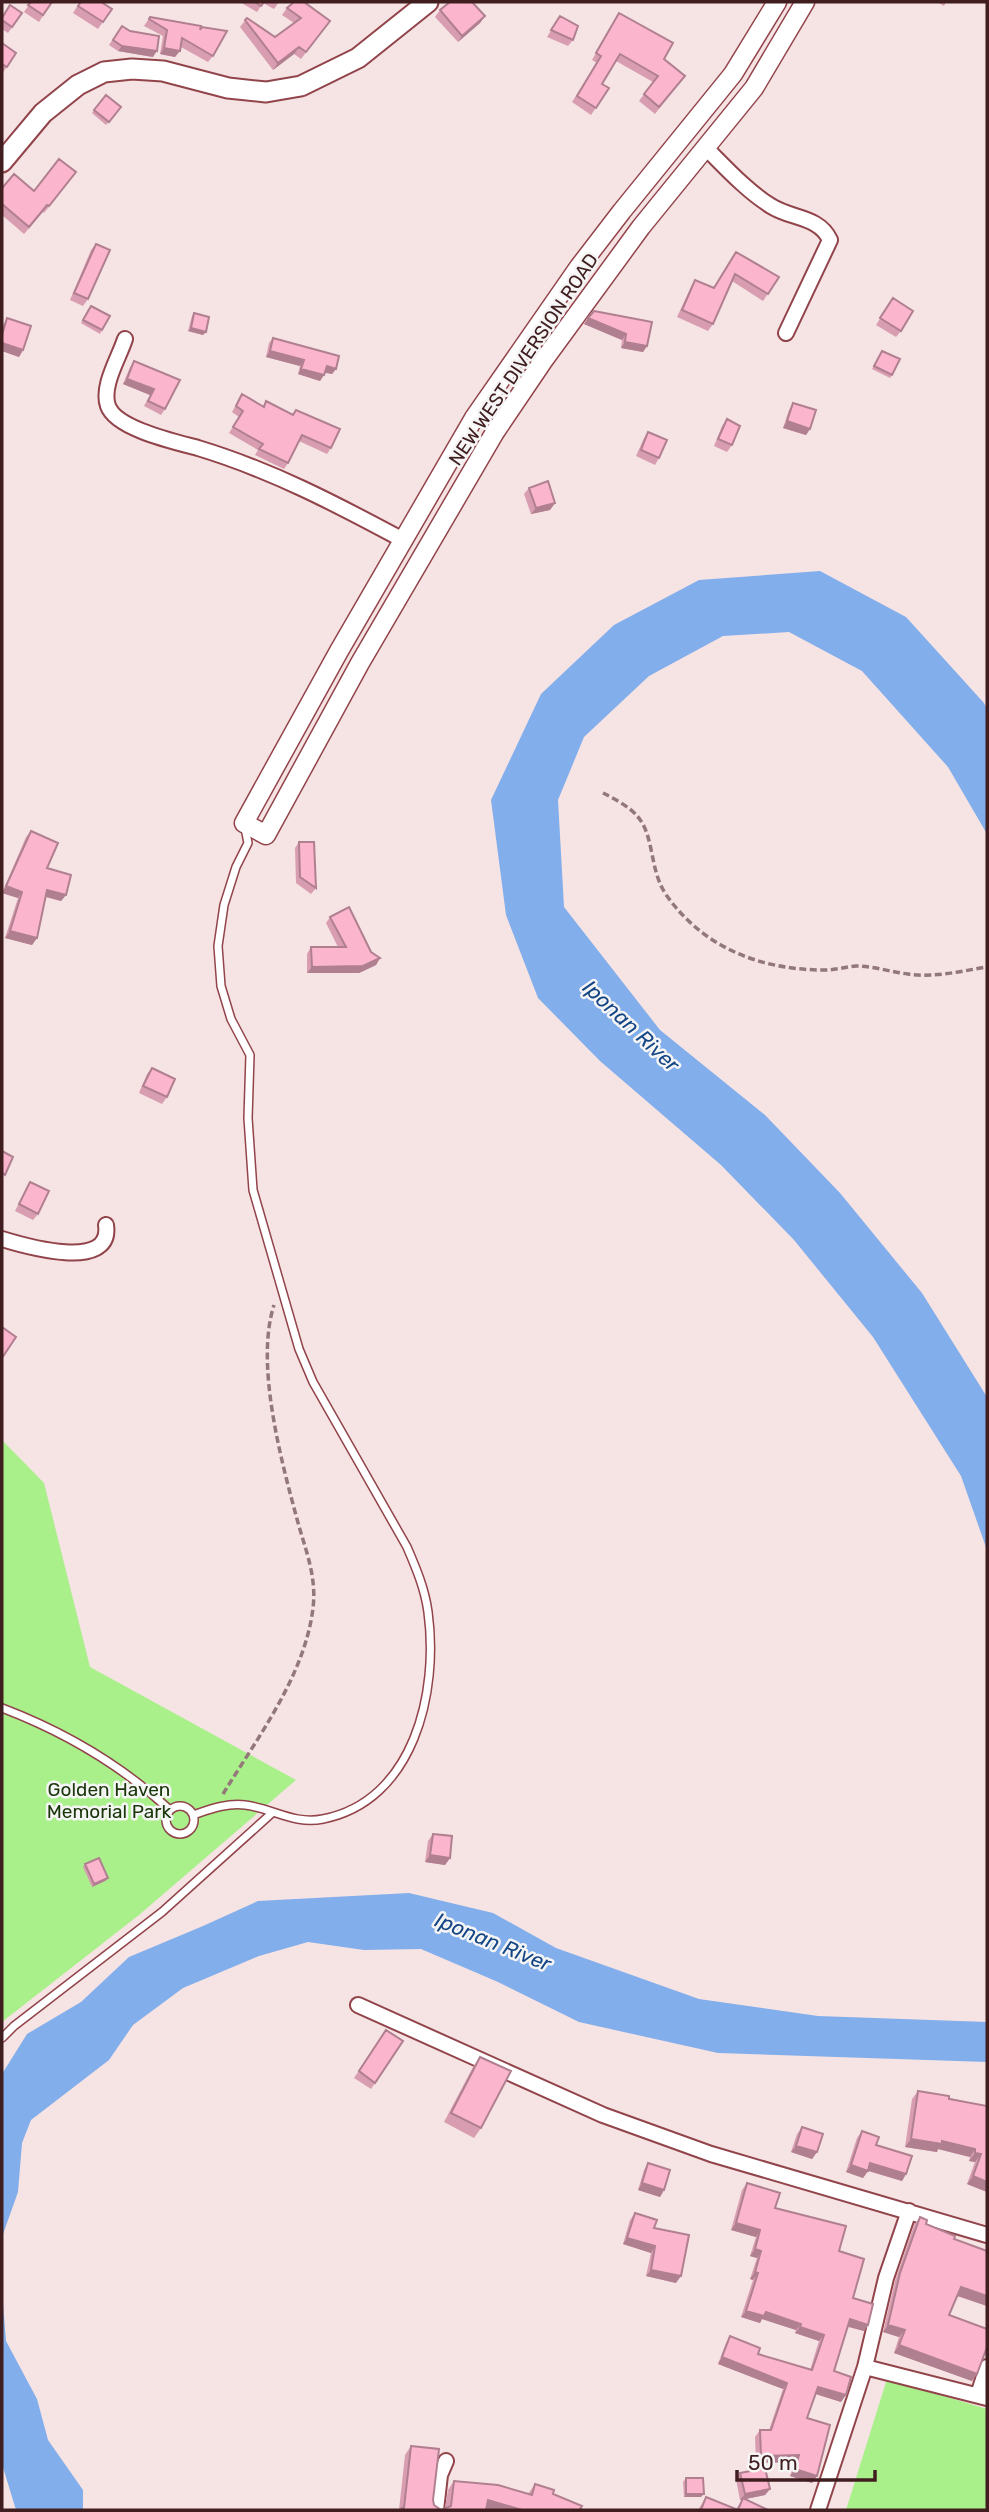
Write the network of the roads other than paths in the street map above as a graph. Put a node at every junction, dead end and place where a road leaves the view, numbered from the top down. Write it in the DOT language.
graph roads {
  1 [pos="428,2"];
  2 [pos="777,2"];
  3 [pos="806,2"];
  4 [pos="706,148"];
  5 [pos="2,162"];
  6 [pos="786,333"];
  7 [pos="125,340"];
  8 [pos="403,540"];
  9 [pos="244,823"];
  10 [pos="266,835"];
  11 [pos="248,843"];
  12 [pos="106,1225"];
  13 [pos="2,1239"];
  14 [pos="2,1707"];
  15 [pos="170,1810"];
  16 [pos="272,1814"];
  17 [pos="193,1815"];
  18 [pos="358,2005"];
  19 [pos="2,2038"];
  20 [pos="909,2211"];
  21 [pos="987,2235"];
  22 [pos="865,2367"];
  23 [pos="987,2367"];
  24 [pos="983,2397"];
  25 [pos="446,2461"];
  26 [pos="436,2510"];
  27 [pos="818,2510"];
  1 -- 5 [label="main road"];
  2 -- 8 [label="street, NEW WEST DIVERSION ROAD"];
  3 -- 4 [label="street, NEW WEST DIVERSION ROAD"];
  4 -- 6 [label="street"];
  4 -- 10 [label="street, NEW WEST DIVERSION ROAD"];
  7 -- 8 [label="street"];
  8 -- 9 [label="street, NEW WEST DIVERSION ROAD"];
  9 -- 10 [label="street"];
  9 -- 11 [label="lane"];
  10 -- 11 [label="lane"];
  11 -- 16 [label="lane"];
  12 -- 13 [label="street"];
  14 -- 15 [label="lane"];
  15 -- 17 [label="lane"];
  15 -- 17 [label="lane"];
  16 -- 17 [label="lane"];
  16 -- 19 [label="lane"];
  18 -- 20 [label="street"];
  20 -- 21 [label="street"];
  20 -- 22 [label="street"];
  22 -- 24 [label="street"];
  22 -- 27 [label="street"];
  23 -- 24 [label="street"];
  25 -- 26 [label="street"];
}
